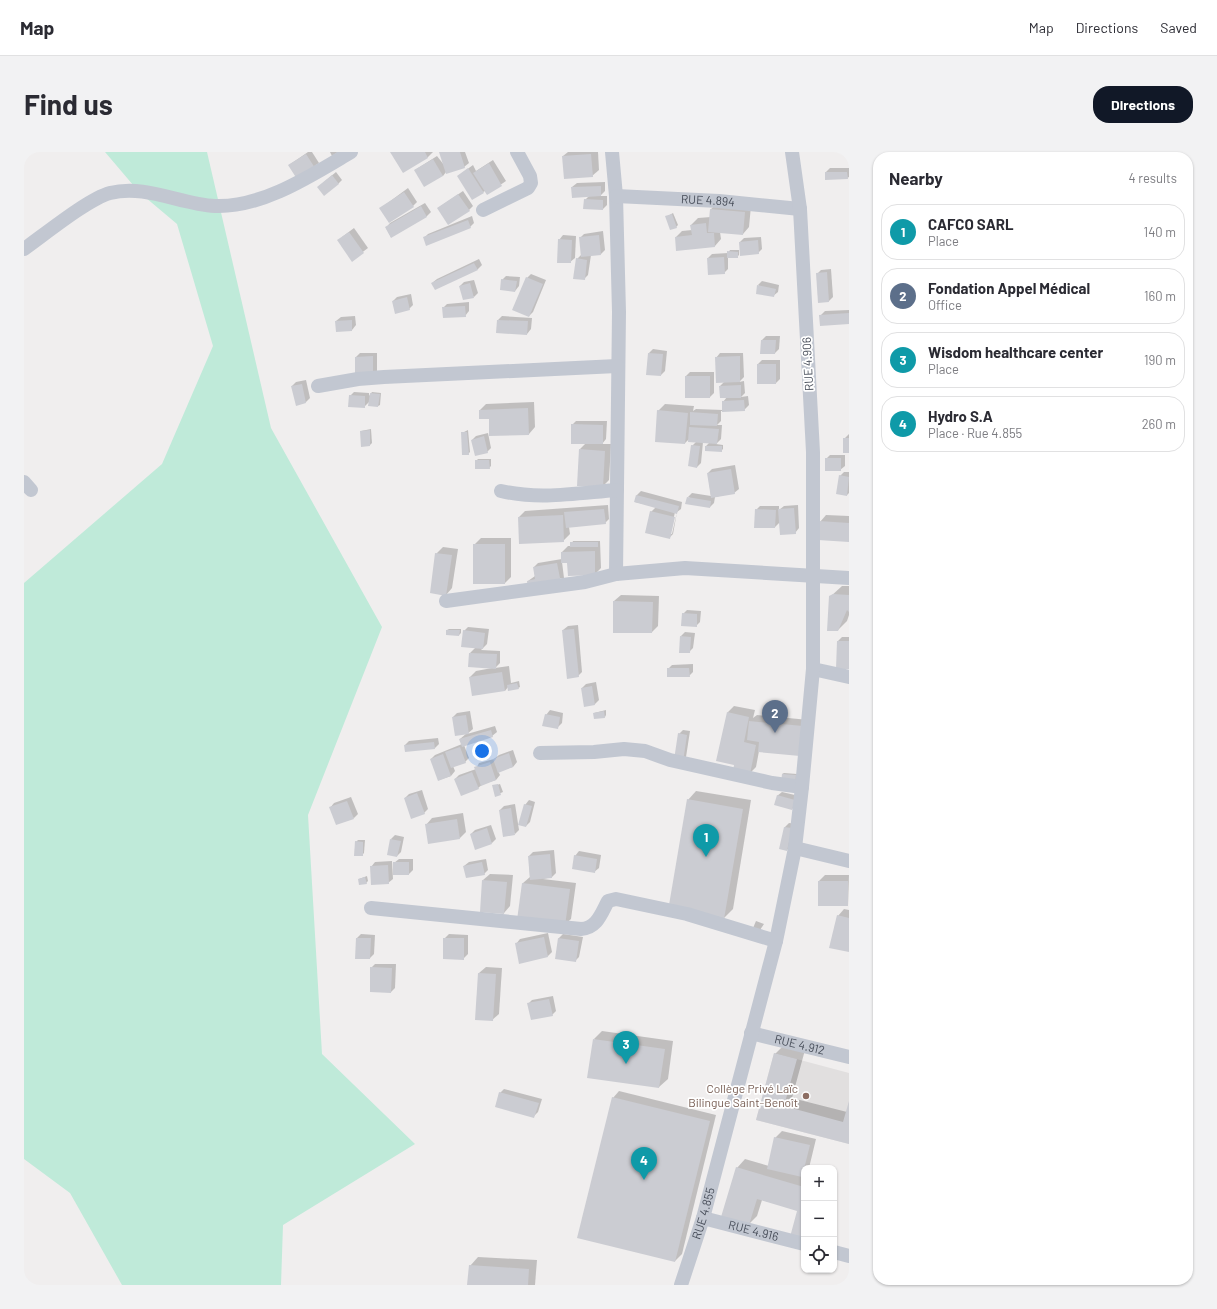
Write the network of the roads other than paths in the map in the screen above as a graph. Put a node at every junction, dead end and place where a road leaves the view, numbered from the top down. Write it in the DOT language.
graph roads {
  1 [pos="351,152"];
  2 [pos="517,152"];
  3 [pos="612,152"];
  4 [pos="792,152"];
  5 [pos="616,196"];
  6 [pos="800,209"];
  7 [pos="483,210"];
  8 [pos="24,249"];
  9 [pos="617,366"];
  10 [pos="318,386"];
  11 [pos="617,490"];
  12 [pos="501,491"];
  13 [pos="616,574"];
  14 [pos="811,577"];
  15 [pos="849,578"];
  16 [pos="446,601"];
  17 [pos="813,669"];
  18 [pos="849,677"];
  19 [pos="540,753"];
  20 [pos="802,787"];
  21 [pos="795,848"];
  22 [pos="849,862"];
  23 [pos="371,908"];
  24 [pos="776,941"];
  25 [pos="751,1033"];
  26 [pos="849,1057"];
  27 [pos="703,1218"];
  28 [pos="801,1243"];
  29 [pos="837,1253"];
  30 [pos="849,1256"];
  31 [pos="681,1285"];
  1 -- 8 [label="street"];
  2 -- 7 [label="street"];
  3 -- 5 [label="street"];
  4 -- 6 [label="street, RUE 4.906"];
  5 -- 6 [label="street, RUE 4.894"];
  5 -- 9 [label="street"];
  6 -- 14 [label="street, RUE 4.906"];
  9 -- 10 [label="street"];
  9 -- 11 [label="street"];
  11 -- 12 [label="street"];
  11 -- 13 [label="street"];
  13 -- 14 [label="street"];
  13 -- 16 [label="street"];
  14 -- 15 [label="street"];
  14 -- 17 [label="street, RUE 4.906"];
  17 -- 18 [label="street"];
  17 -- 20 [label="street, RUE 4.906"];
  19 -- 20 [label="street"];
  20 -- 21 [label="street, RUE 4.906"];
  21 -- 22 [label="street"];
  21 -- 24 [label="street, RUE 4.855"];
  23 -- 24 [label="street"];
  24 -- 25 [label="street, RUE 4.855"];
  25 -- 26 [label="street, RUE 4.912"];
  25 -- 27 [label="street, RUE 4.855"];
  27 -- 28 [label="street, RUE 4.916"];
  27 -- 31 [label="street, RUE 4.855"];
  29 -- 30 [label="street"];
}
